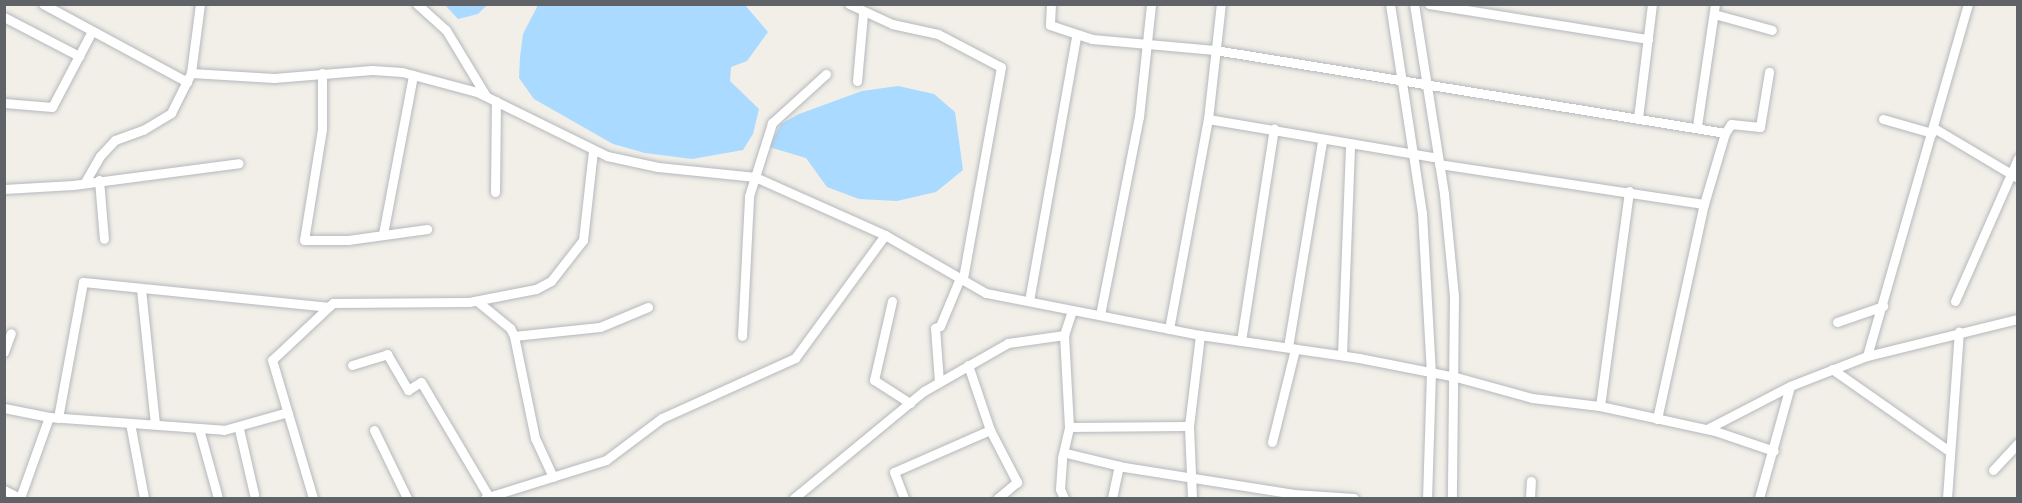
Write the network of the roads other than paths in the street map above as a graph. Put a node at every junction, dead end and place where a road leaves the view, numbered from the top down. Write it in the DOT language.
graph roads {
  1 [pos="200,4"];
  2 [pos="417,4"];
  3 [pos="849,4"];
  4 [pos="1051,4"];
  5 [pos="1150,4"];
  6 [pos="1221,4"];
  7 [pos="1390,4"];
  8 [pos="1414,4"];
  9 [pos="1428,4"];
  10 [pos="1652,4"];
  11 [pos="1968,4"];
  12 [pos="47,5"];
  13 [pos="1714,9"];
  14 [pos="863,14"];
  15 [pos="4,17"];
  16 [pos="1772,30"];
  17 [pos="92,31"];
  18 [pos="1076,36"];
  19 [pos="1648,39"];
  20 [pos="1146,42"];
  21 [pos="1215,50"];
  22 [pos="79,57"];
  23 [pos="1769,72"];
  24 [pos="322,74"];
  25 [pos="826,74"];
  26 [pos="413,75"];
  27 [pos="189,77"];
  28 [pos="857,81"];
  29 [pos="1403,81"];
  30 [pos="1428,85"];
  31 [pos="486,96"];
  32 [pos="495,101"];
  33 [pos="4,103"];
  34 [pos="1638,118"];
  35 [pos="1208,119"];
  36 [pos="1883,119"];
  37 [pos="1697,126"];
  38 [pos="1274,129"];
  39 [pos="1933,131"];
  40 [pos="1725,133"];
  41 [pos="1322,141"];
  42 [pos="1350,145"];
  43 [pos="594,152"];
  44 [pos="1414,153"];
  45 [pos="2018,158"];
  46 [pos="1439,161"];
  47 [pos="239,163"];
  48 [pos="2014,176"];
  49 [pos="755,177"];
  50 [pos="99,180"];
  51 [pos="85,182"];
  52 [pos="4,189"];
  53 [pos="1629,191"];
  54 [pos="495,192"];
  55 [pos="1704,204"];
  56 [pos="427,229"];
  57 [pos="383,234"];
  58 [pos="885,235"];
  59 [pos="104,239"];
  60 [pos="962,279"];
  61 [pos="141,289"];
  62 [pos="477,301"];
  63 [pos="892,301"];
  64 [pos="1029,301"];
  65 [pos="1955,301"];
  66 [pos="1883,306"];
  67 [pos="328,307"];
  68 [pos="648,307"];
  69 [pos="1072,310"];
  70 [pos="1100,315"];
  71 [pos="2018,319"];
  72 [pos="1837,322"];
  73 [pos="1170,329"];
  74 [pos="1959,331"];
  75 [pos="11,333"];
  76 [pos="1064,335"];
  77 [pos="1200,335"];
  78 [pos="514,336"];
  79 [pos="742,336"];
  80 [pos="1241,341"];
  81 [pos="1291,348"];
  82 [pos="4,352"];
  83 [pos="1342,355"];
  84 [pos="1867,356"];
  85 [pos="352,365"];
  86 [pos="968,365"];
  87 [pos="1832,369"];
  88 [pos="1431,372"];
  89 [pos="1456,377"];
  90 [pos="939,382"];
  91 [pos="1790,386"];
  92 [pos="910,403"];
  93 [pos="1600,406"];
  94 [pos="4,408"];
  95 [pos="288,412"];
  96 [pos="53,418"];
  97 [pos="1657,419"];
  98 [pos="130,423"];
  99 [pos="155,424"];
  100 [pos="1190,426"];
  101 [pos="1069,428"];
  102 [pos="199,429"];
  103 [pos="238,429"];
  104 [pos="1707,429"];
  105 [pos="374,430"];
  106 [pos="990,430"];
  107 [pos="1272,442"];
  108 [pos="2018,443"];
  109 [pos="1774,451"];
  110 [pos="1949,451"];
  111 [pos="1066,453"];
  112 [pos="1119,466"];
  113 [pos="1993,470"];
  114 [pos="1191,476"];
  115 [pos="553,477"];
  116 [pos="1531,481"];
  117 [pos="4,490"];
  118 [pos="255,494"];
  119 [pos="799,497"];
  120 [pos="1318,497"];
  121 [pos="20,498"];
  122 [pos="144,498"];
  123 [pos="218,498"];
  124 [pos="313,498"];
  125 [pos="407,498"];
  126 [pos="487,498"];
  127 [pos="904,498"];
  128 [pos="998,498"];
  129 [pos="1064,498"];
  130 [pos="1112,498"];
  131 [pos="1192,498"];
  132 [pos="1354,498"];
  133 [pos="1427,498"];
  134 [pos="1452,498"];
  135 [pos="1530,498"];
  136 [pos="1759,498"];
  137 [pos="1947,498"];
  1 -- 27 [label="street"];
  2 -- 31 [label="street"];
  3 -- 14 [label="street"];
  4 -- 18 [label="street"];
  5 -- 20 [label="street"];
  6 -- 21 [label="street"];
  7 -- 29 [label="street"];
  8 -- 30 [label="street"];
  9 -- 19 [label="street"];
  10 -- 19 [label="street"];
  11 -- 39 [label="street"];
  12 -- 17 [label="street"];
  13 -- 16 [label="street"];
  13 -- 37 [label="street"];
  14 -- 28 [label="street"];
  14 -- 60 [label="street"];
  15 -- 22 [label="street"];
  17 -- 22 [label="street"];
  17 -- 27 [label="street"];
  18 -- 20 [label="street"];
  18 -- 64 [label="street"];
  19 -- 34 [label="street"];
  20 -- 21 [label="street"];
  20 -- 70 [label="street"];
  21 -- 29 [label="street"];
  21 -- 35 [label="street"];
  22 -- 33 [label="street"];
  23 -- 40 [label="street"];
  24 -- 26 [label="street"];
  24 -- 27 [label="street"];
  24 -- 57 [label="street"];
  25 -- 49 [label="street"];
  26 -- 31 [label="street"];
  26 -- 57 [label="street"];
  27 -- 51 [label="street"];
  29 -- 30 [label="street"];
  29 -- 44 [label="street"];
  30 -- 34 [label="street"];
  30 -- 46 [label="street"];
  31 -- 32 [label="street"];
  32 -- 43 [label="street"];
  32 -- 54 [label="street"];
  34 -- 37 [label="street"];
  35 -- 38 [label="street"];
  35 -- 73 [label="street"];
  36 -- 39 [label="street"];
  37 -- 40 [label="street"];
  38 -- 41 [label="street"];
  38 -- 80 [label="street"];
  39 -- 48 [label="street"];
  39 -- 66 [label="street"];
  40 -- 55 [label="street"];
  41 -- 42 [label="street"];
  41 -- 81 [label="street"];
  42 -- 44 [label="street"];
  42 -- 83 [label="street"];
  43 -- 49 [label="street"];
  43 -- 62 [label="street"];
  44 -- 46 [label="street"];
  44 -- 88 [label="street"];
  45 -- 48 [label="street"];
  46 -- 53 [label="street"];
  46 -- 89 [label="street"];
  47 -- 50 [label="street"];
  48 -- 65 [label="street"];
  49 -- 58 [label="street"];
  49 -- 79 [label="street"];
  50 -- 51 [label="street"];
  50 -- 59 [label="street"];
  51 -- 52 [label="street"];
  53 -- 55 [label="street"];
  53 -- 93 [label="street"];
  55 -- 97 [label="street"];
  56 -- 57 [label="street"];
  58 -- 60 [label="street"];
  58 -- 115 [label="street"];
  60 -- 64 [label="street"];
  60 -- 90 [label="street"];
  61 -- 67 [label="street"];
  61 -- 96 [label="street"];
  61 -- 99 [label="street"];
  62 -- 67 [label="street"];
  62 -- 78 [label="street"];
  63 -- 92 [label="street"];
  64 -- 69 [label="street"];
  66 -- 72 [label="street"];
  66 -- 84 [label="street"];
  67 -- 95 [label="street"];
  68 -- 78 [label="street"];
  69 -- 70 [label="street"];
  69 -- 76 [label="street"];
  70 -- 73 [label="street"];
  71 -- 74 [label="street"];
  73 -- 77 [label="street"];
  74 -- 84 [label="street"];
  74 -- 110 [label="street"];
  75 -- 82 [label="street"];
  76 -- 86 [label="street"];
  76 -- 101 [label="street"];
  77 -- 80 [label="street"];
  77 -- 100 [label="street"];
  78 -- 115 [label="street"];
  80 -- 81 [label="street"];
  81 -- 83 [label="street"];
  81 -- 107 [label="street"];
  83 -- 88 [label="street"];
  84 -- 87 [label="street"];
  85 -- 126 [label="street"];
  86 -- 90 [label="street"];
  86 -- 106 [label="street"];
  87 -- 91 [label="street"];
  87 -- 110 [label="street"];
  88 -- 89 [label="street"];
  88 -- 133 [label="street"];
  89 -- 93 [label="street"];
  89 -- 134 [label="street"];
  90 -- 92 [label="street"];
  91 -- 104 [label="street"];
  91 -- 109 [label="street"];
  92 -- 119 [label="street"];
  93 -- 97 [label="street"];
  94 -- 96 [label="street"];
  95 -- 103 [label="street"];
  95 -- 124 [label="street"];
  96 -- 98 [label="street"];
  96 -- 121 [label="street"];
  97 -- 104 [label="street"];
  98 -- 99 [label="street"];
  98 -- 122 [label="street"];
  99 -- 102 [label="street"];
  100 -- 101 [label="street"];
  100 -- 114 [label="street"];
  101 -- 111 [label="street"];
  102 -- 103 [label="street"];
  102 -- 123 [label="street"];
  103 -- 118 [label="street"];
  104 -- 109 [label="street"];
  105 -- 125 [label="street"];
  106 -- 127 [label="street"];
  106 -- 128 [label="street"];
  108 -- 113 [label="street"];
  109 -- 136 [label="street"];
  110 -- 137 [label="street"];
  111 -- 112 [label="street"];
  111 -- 129 [label="street"];
  112 -- 114 [label="street"];
  112 -- 130 [label="street"];
  114 -- 120 [label="street"];
  114 -- 131 [label="street"];
  115 -- 126 [label="street"];
  116 -- 135 [label="street"];
  117 -- 121 [label="street"];
  120 -- 132 [label="street"];
}
